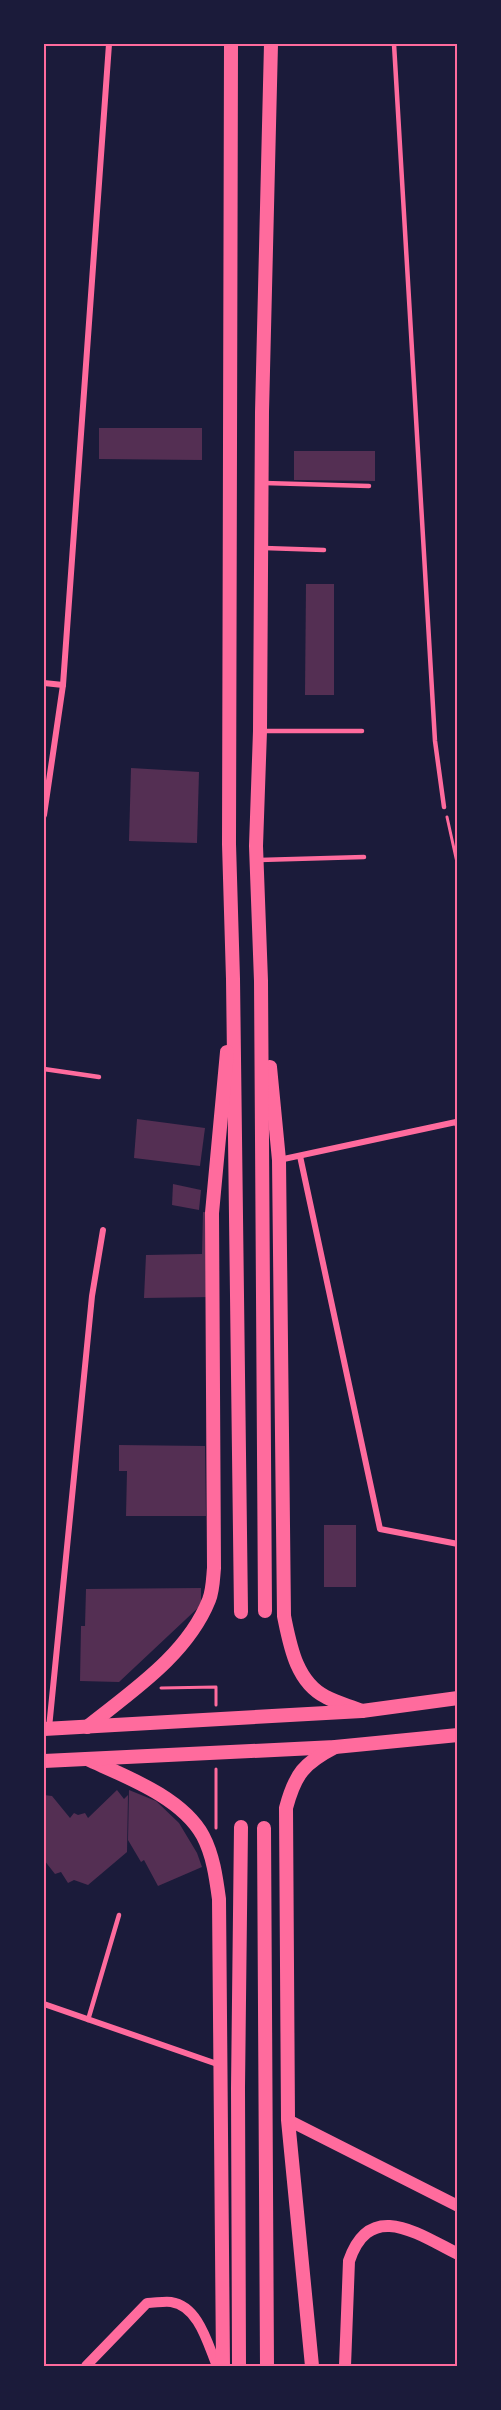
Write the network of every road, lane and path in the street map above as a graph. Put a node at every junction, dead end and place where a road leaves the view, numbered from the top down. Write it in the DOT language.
graph roads {
  1 [pos="108,44"];
  2 [pos="231,44"];
  3 [pos="271,44"];
  4 [pos="394,44"];
  5 [pos="261,483"];
  6 [pos="369,486"];
  7 [pos="262,548"];
  8 [pos="324,550"];
  9 [pos="44,684"];
  10 [pos="63,685"];
  11 [pos="260,731"];
  12 [pos="362,731"];
  13 [pos="444,807"];
  14 [pos="44,815"];
  15 [pos="364,857"];
  16 [pos="256,860"];
  17 [pos="458,867"];
  18 [pos="233,978"];
  19 [pos="261,981"];
  20 [pos="44,1069"];
  21 [pos="99,1077"];
  22 [pos="457,1123"];
  23 [pos="300,1156"];
  24 [pos="279,1160"];
  25 [pos="103,1230"];
  26 [pos="458,1544"];
  27 [pos="265,1611"];
  28 [pos="241,1612"];
  29 [pos="458,1698"];
  30 [pos="362,1711"];
  31 [pos="87,1726"];
  32 [pos="46,1729"];
  33 [pos="458,1735"];
  34 [pos="335,1747"];
  35 [pos="87,1759"];
  36 [pos="44,1761"];
  37 [pos="241,1827"];
  38 [pos="264,1828"];
  39 [pos="119,1915"];
  40 [pos="44,2004"];
  41 [pos="88,2020"];
  42 [pos="220,2065"];
  43 [pos="288,2120"];
  44 [pos="458,2206"];
  45 [pos="458,2254"];
  46 [pos="86,2367"];
  47 [pos="216,2367"];
  48 [pos="223,2367"];
  49 [pos="239,2367"];
  50 [pos="267,2367"];
  51 [pos="312,2367"];
  52 [pos="345,2367"];
  1 -- 10 [label="street"];
  2 -- 18 [label="main road"];
  3 -- 5 [label="main road"];
  4 -- 13 [label="lane"];
  5 -- 6 [label="lane"];
  5 -- 7 [label="main road"];
  7 -- 8 [label="lane"];
  7 -- 11 [label="main road"];
  9 -- 10 [label="street"];
  10 -- 14 [label="street"];
  11 -- 12 [label="lane"];
  11 -- 16 [label="main road"];
  13 -- 17 [label="path"];
  15 -- 16 [label="lane"];
  16 -- 19 [label="main road"];
  18 -- 28 [label="main road"];
  18 -- 31 [label="main road"];
  19 -- 24 [label="main road"];
  19 -- 27 [label="main road"];
  20 -- 21 [label="lane"];
  22 -- 23 [label="street"];
  23 -- 24 [label="street"];
  23 -- 26 [label="street"];
  24 -- 30 [label="main road"];
  25 -- 32 [label="street"];
  29 -- 30 [label="main road"];
  30 -- 31 [label="main road"];
  31 -- 32 [label="main road"];
  33 -- 34 [label="main road"];
  34 -- 35 [label="main road"];
  34 -- 43 [label="main road"];
  35 -- 36 [label="main road"];
  35 -- 42 [label="main road"];
  37 -- 49 [label="main road"];
  38 -- 50 [label="main road"];
  39 -- 41 [label="lane"];
  40 -- 41 [label="street"];
  41 -- 42 [label="street"];
  42 -- 48 [label="main road"];
  43 -- 44 [label="main road"];
  43 -- 51 [label="main road"];
  45 -- 52 [label="main road"];
  46 -- 47 [label="street"];
}
